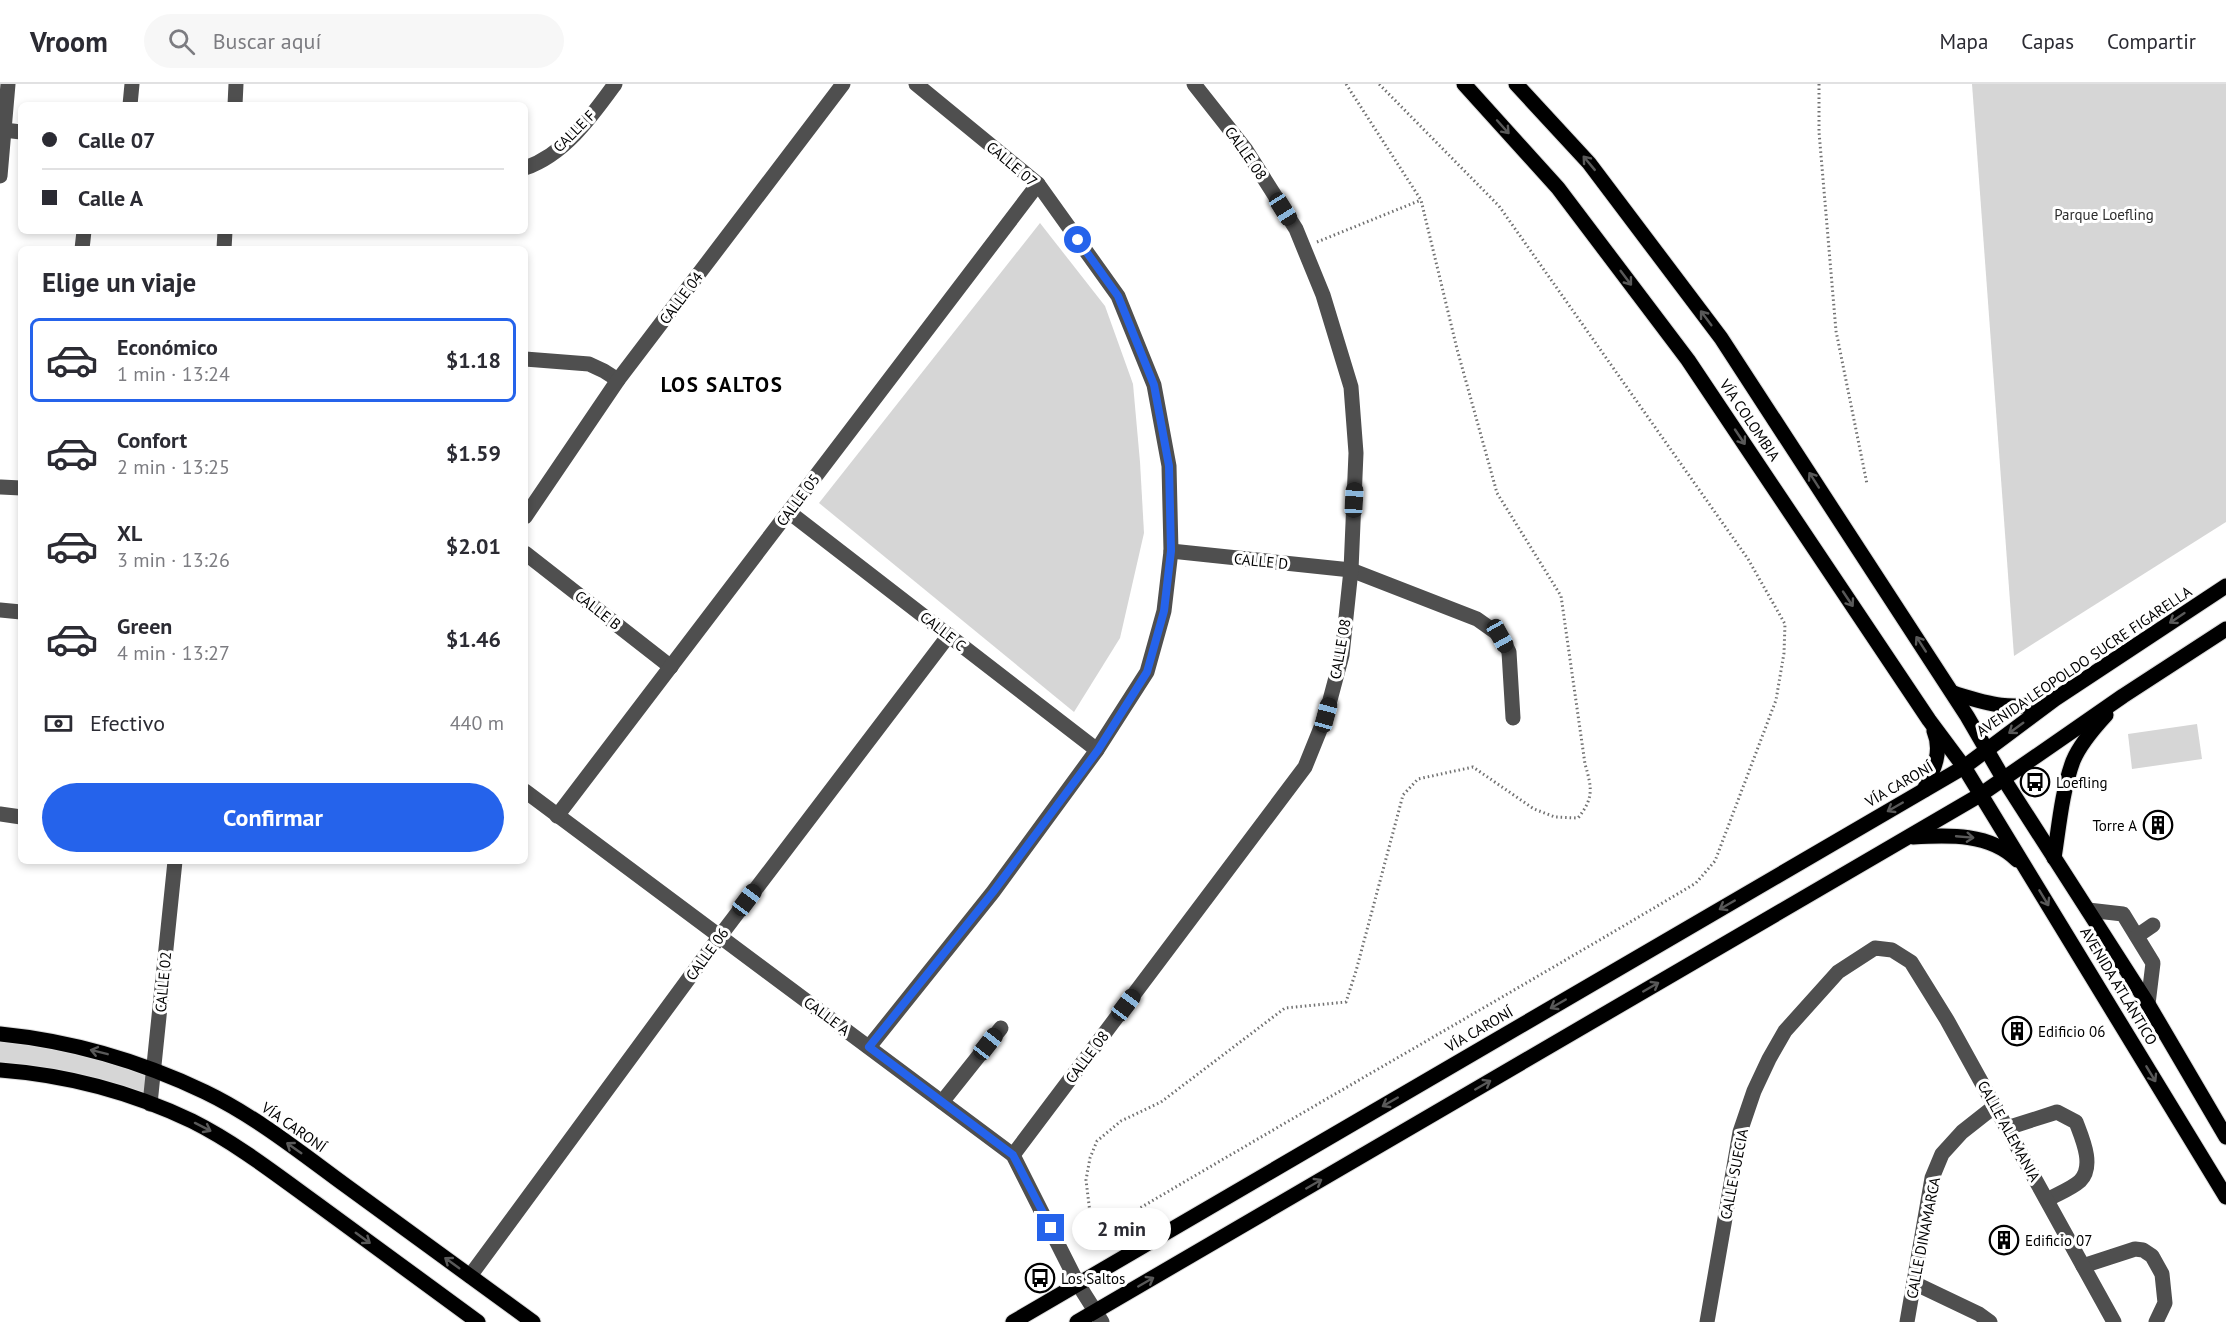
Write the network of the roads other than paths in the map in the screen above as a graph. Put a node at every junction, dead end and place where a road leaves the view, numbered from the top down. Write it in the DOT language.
graph roads {
  1 [pos="8,84"];
  2 [pos="132,84"];
  3 [pos="236,84"];
  4 [pos="615,84"];
  5 [pos="843,84"];
  6 [pos="916,84"];
  7 [pos="1194,84"];
  8 [pos="1464,84"];
  9 [pos="1516,84"];
  10 [pos="130,102"];
  11 [pos="235,102"];
  12 [pos="4,130"];
  13 [pos="18,132"];
  14 [pos="528,167"];
  15 [pos="0,176"];
  16 [pos="1038,184"];
  17 [pos="528,360"];
  18 [pos="618,380"];
  19 [pos="1,487"];
  20 [pos="18,488"];
  21 [pos="789,512"];
  22 [pos="528,514"];
  23 [pos="1171,551"];
  24 [pos="528,555"];
  25 [pos="1351,570"];
  26 [pos="2226,586"];
  27 [pos="0,610"];
  28 [pos="18,612"];
  29 [pos="2226,629"];
  30 [pos="949,635"];
  31 [pos="671,667"];
  32 [pos="1953,693"];
  33 [pos="2123,696"];
  34 [pos="2055,699"];
  35 [pos="1513,718"];
  36 [pos="1929,720"];
  37 [pos="1987,749"];
  38 [pos="1098,750"];
  39 [pos="1964,767"];
  40 [pos="2004,778"];
  41 [pos="1924,790"];
  42 [pos="528,793"];
  43 [pos="1980,795"];
  44 [pos="0,814"];
  45 [pos="557,816"];
  46 [pos="18,817"];
  47 [pos="1907,838"];
  48 [pos="2054,858"];
  49 [pos="175,864"];
  50 [pos="2029,873"];
  51 [pos="2088,910"];
  52 [pos="2153,925"];
  53 [pos="720,936"];
  54 [pos="2137,936"];
  55 [pos="1892,950"];
  56 [pos="2148,1004"];
  57 [pos="1001,1028"];
  58 [pos="0,1034"];
  59 [pos="869,1047"];
  60 [pos="0,1070"];
  61 [pos="154,1071"];
  62 [pos="942,1102"];
  63 [pos="150,1104"];
  64 [pos="1995,1106"];
  65 [pos="2007,1128"];
  66 [pos="2226,1137"];
  67 [pos="1013,1155"];
  68 [pos="2226,1197"];
  69 [pos="2047,1200"];
  70 [pos="2083,1266"];
  71 [pos="470,1276"];
  72 [pos="1914,1283"];
  73 [pos="1078,1284"];
  74 [pos="1099,1316"];
  75 [pos="478,1322"];
  76 [pos="533,1322"];
  77 [pos="1012,1322"];
  78 [pos="1077,1322"];
  79 [pos="1707,1322"];
  80 [pos="1907,1322"];
  81 [pos="1990,1322"];
  82 [pos="2114,1322"];
  83 [pos="2156,1322"];
  1 -- 12 [label="street"];
  2 -- 10 [label="street"];
  3 -- 11 [label="street"];
  4 -- 14 [label="street, CALLE F"];
  5 -- 18 [label="street, CALLE 04"];
  6 -- 16 [label="street, CALLE 07"];
  7 -- 25 [label="street, CALLE 08"];
  8 -- 36 [label="main road, VÍA COLOMBIA, one-way"];
  32 -- 9 [label="main road, VÍA COLOMBIA, one-way"];
  12 -- 13 [label="street"];
  12 -- 15 [label="street"];
  16 -- 21 [label="street, CALLE 05"];
  16 -- 23 [label="street, CALLE 07"];
  17 -- 18 [label="street"];
  18 -- 22 [label="street, CALLE 04"];
  19 -- 20 [label="street"];
  21 -- 30 [label="street, CALLE C"];
  21 -- 31 [label="street, CALLE 05"];
  23 -- 25 [label="street, CALLE D"];
  23 -- 38 [label="street, CALLE 07"];
  24 -- 31 [label="street, CALLE B"];
  25 -- 35 [label="street, CALLE D"];
  25 -- 67 [label="street, CALLE 08"];
  26 -- 34 [label="main road, AVENIDA LEOPOLDO SUCRE FIGARELLA, one-way"];
  27 -- 28 [label="street"];
  29 -- 33 [label="main road"];
  30 -- 38 [label="street, CALLE C"];
  30 -- 53 [label="street, CALLE 06"];
  31 -- 45 [label="street, CALLE 05"];
  32 -- 34 [label="main road"];
  32 -- 37 [label="main road, VÍA COLOMBIA"];
  33 -- 40 [label="main road"];
  33 -- 48 [label="main road"];
  34 -- 37 [label="main road, AVENIDA LEOPOLDO SUCRE FIGARELLA, one-way"];
  36 -- 39 [label="main road, VÍA COLOMBIA"];
  36 -- 41 [label="main road"];
  37 -- 39 [label="main road, AVENIDA LEOPOLDO SUCRE FIGARELLA"];
  37 -- 40 [label="main road, VÍA COLOMBIA"];
  38 -- 59 [label="street, CALLE 07"];
  39 -- 41 [label="main road, VÍA CARONÍ"];
  39 -- 43 [label="main road, VÍA COLOMBIA"];
  40 -- 43 [label="main road"];
  40 -- 48 [label="main road, AVENIDA ATLÁNTICO"];
  41 -- 73 [label="main road, VÍA CARONÍ, one-way"];
  42 -- 45 [label="street, CALLE A"];
  43 -- 47 [label="main road"];
  43 -- 50 [label="main road, AVENIDA ATLÁNTICO"];
  44 -- 46 [label="street"];
  45 -- 53 [label="street, CALLE A"];
  47 -- 50 [label="main road, one-way"];
  74 -- 47 [label="main road, one-way"];
  48 -- 51 [label="main road, AVENIDA ATLÁNTICO"];
  49 -- 61 [label="street, CALLE 02"];
  50 -- 68 [label="main road, AVENIDA ATLÁNTICO, one-way"];
  51 -- 54 [label="street"];
  51 -- 56 [label="main road, AVENIDA ATLÁNTICO"];
  52 -- 54 [label="street"];
  53 -- 59 [label="street, CALLE A"];
  53 -- 71 [label="street, CALLE 06"];
  54 -- 56 [label="street"];
  55 -- 64 [label="street, CALLE ALEMANIA"];
  55 -- 79 [label="street, CALLE SUECIA"];
  56 -- 66 [label="main road, AVENIDA ATLÁNTICO"];
  57 -- 62 [label="street"];
  61 -- 58 [label="main road, VÍA CARONÍ, one-way"];
  59 -- 62 [label="street, CALLE A"];
  60 -- 63 [label="main road"];
  61 -- 63 [label="street, CALLE 02"];
  71 -- 61 [label="main road, VÍA CARONÍ, one-way"];
  62 -- 67 [label="street, CALLE A"];
  63 -- 75 [label="main road, one-way"];
  64 -- 65 [label="street, CALLE ALEMANIA"];
  64 -- 72 [label="street, CALLE DINAMARCA"];
  65 -- 69 [label="street, CALLE ALEMANIA"];
  65 -- 69 [label="street"];
  67 -- 73 [label="street, CALLE A"];
  69 -- 70 [label="street, CALLE ALEMANIA"];
  70 -- 82 [label="street, CALLE ALEMANIA"];
  70 -- 83 [label="street"];
  71 -- 76 [label="main road, VÍA CARONÍ"];
  72 -- 80 [label="street, CALLE DINAMARCA"];
  72 -- 81 [label="street"];
  73 -- 74 [label="street, CALLE A"];
  73 -- 77 [label="main road, VÍA CARONÍ"];
  74 -- 78 [label="main road"];
}
